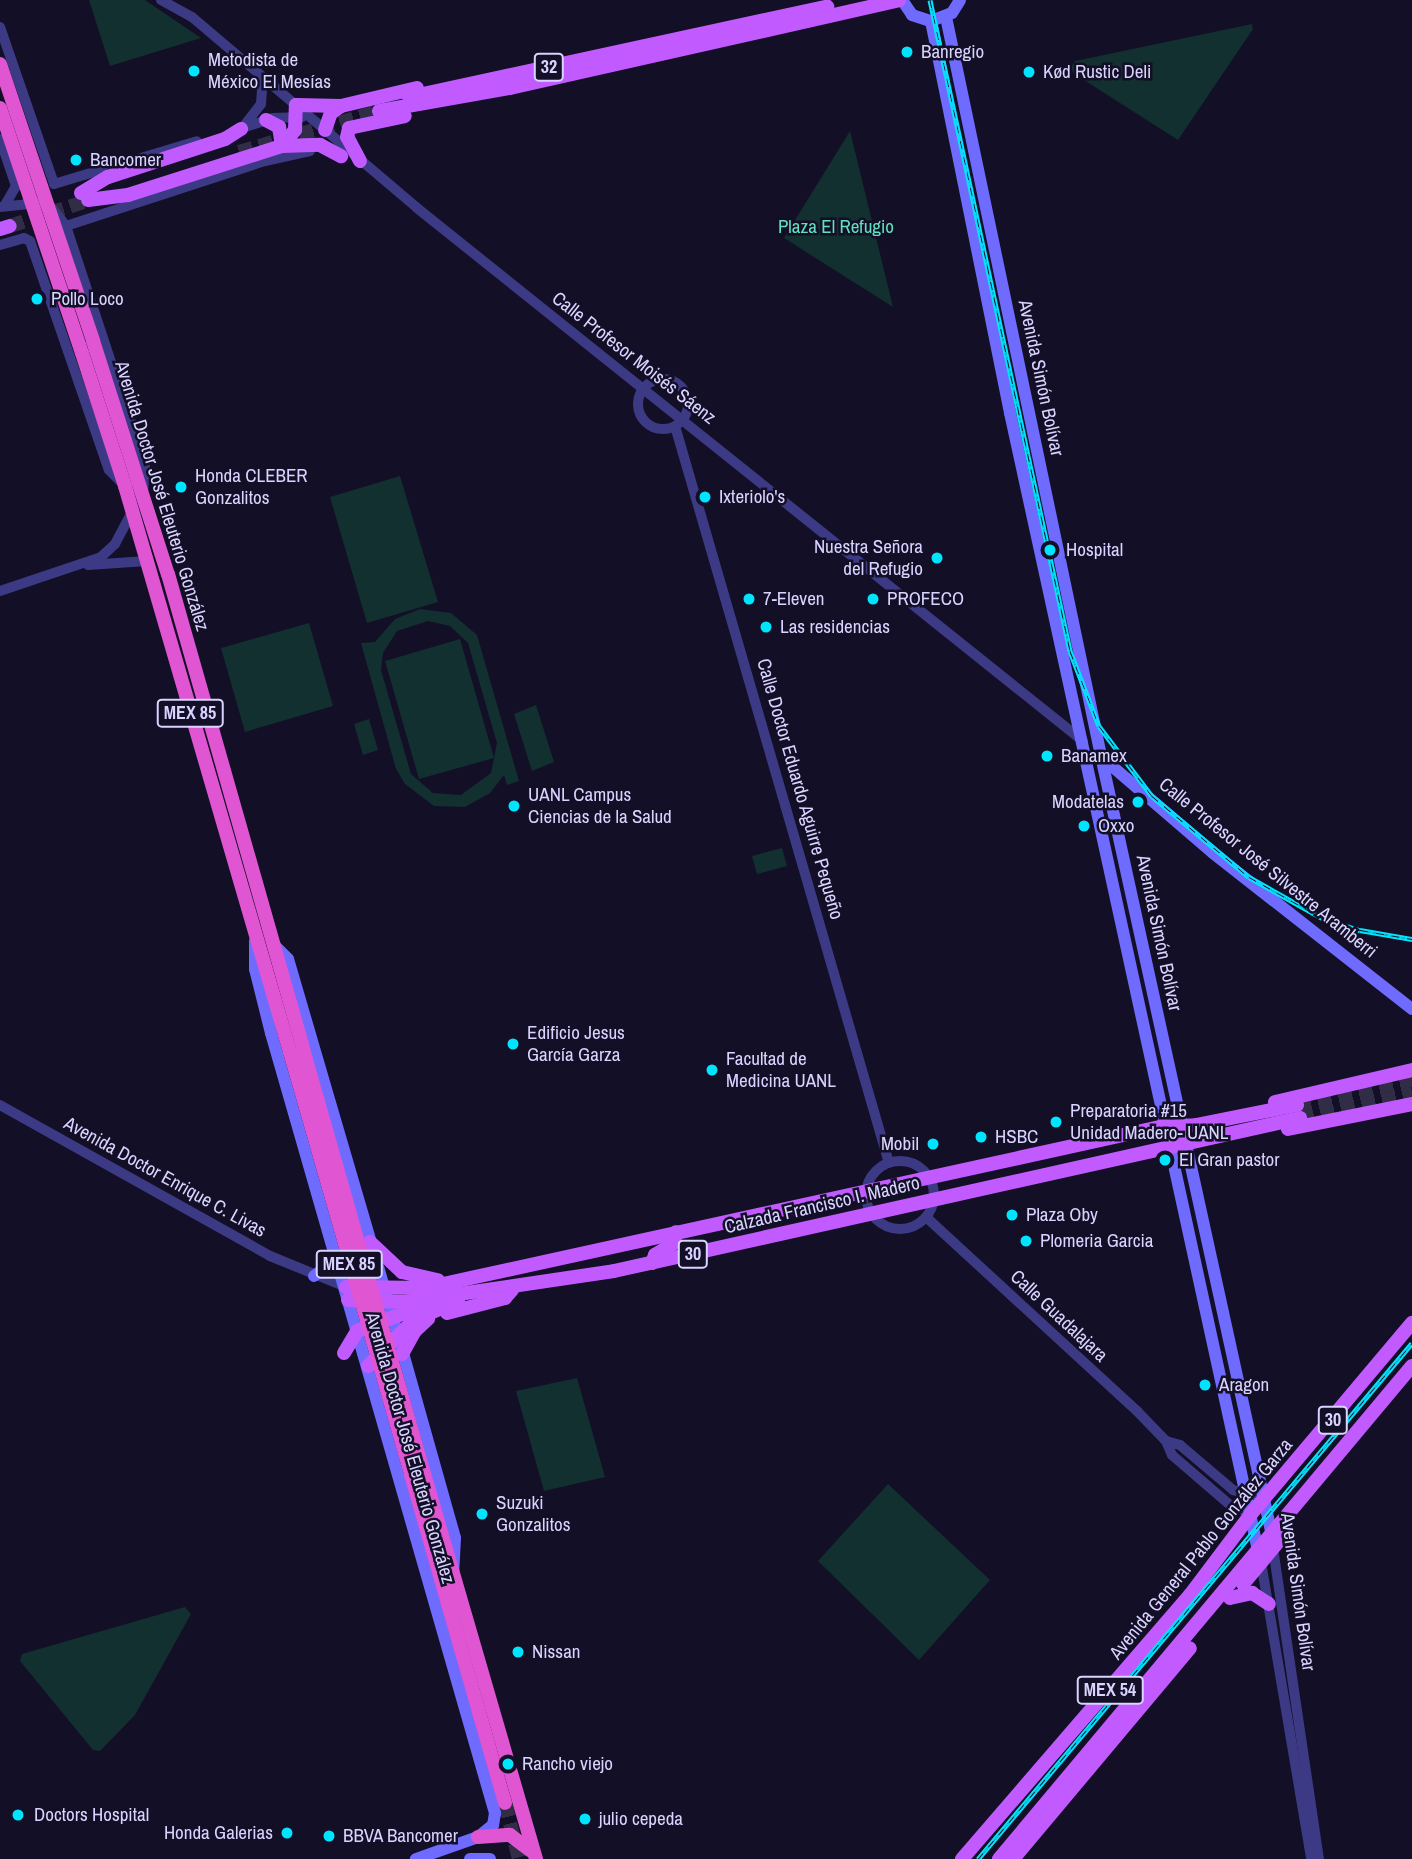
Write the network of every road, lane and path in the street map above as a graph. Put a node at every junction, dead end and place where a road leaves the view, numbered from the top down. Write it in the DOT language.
graph roads {
  1 [pos="161,0"];
  2 [pos="858,0"];
  3 [pos="901,0"];
  4 [pos="960,0"];
  5 [pos="946,18"];
  6 [pos="930,21"];
  7 [pos="0,27"];
  8 [pos="0,64"];
  9 [pos="262,78"];
  10 [pos="475,84"];
  11 [pos="451,100"];
  12 [pos="341,106"];
  13 [pos="0,108"];
  14 [pos="28,111"];
  15 [pos="302,113"];
  16 [pos="267,120"];
  17 [pos="0,128"];
  18 [pos="349,128"];
  19 [pos="325,130"];
  20 [pos="0,139"];
  21 [pos="239,141"];
  22 [pos="282,146"];
  23 [pos="41,153"];
  24 [pos="341,156"];
  25 [pos="265,161"];
  26 [pos="360,161"];
  27 [pos="10,169"];
  28 [pos="84,198"];
  29 [pos="4,217"];
  30 [pos="66,226"];
  31 [pos="0,245"];
  32 [pos="644,387"];
  33 [pos="679,423"];
  34 [pos="705,437"];
  35 [pos="681,447"];
  36 [pos="125,486"];
  37 [pos="143,492"];
  38 [pos="132,512"];
  39 [pos="147,561"];
  40 [pos="86,565"];
  41 [pos="0,591"];
  42 [pos="1086,744"];
  43 [pos="1101,756"];
  44 [pos="255,941"];
  45 [pos="273,944"];
  46 [pos="1412,1009"];
  47 [pos="296,1051"];
  48 [pos="1412,1070"];
  49 [pos="1412,1104"];
  50 [pos="0,1105"];
  51 [pos="1299,1112"];
  52 [pos="1260,1120"];
  53 [pos="1174,1126"];
  54 [pos="1179,1145"];
  55 [pos="343,1146"];
  56 [pos="306,1155"];
  57 [pos="889,1163"];
  58 [pos="929,1176"];
  59 [pos="866,1192"];
  60 [pos="934,1199"];
  61 [pos="871,1214"];
  62 [pos="926,1217"];
  63 [pos="676,1232"];
  64 [pos="370,1239"];
  65 [pos="332,1242"];
  66 [pos="337,1259"];
  67 [pos="534,1263"];
  68 [pos="652,1263"];
  69 [pos="314,1276"];
  70 [pos="453,1281"];
  71 [pos="513,1289"];
  72 [pos="483,1290"];
  73 [pos="347,1294"];
  74 [pos="386,1296"];
  75 [pos="446,1297"];
  76 [pos="1412,1323"];
  77 [pos="397,1335"];
  78 [pos="359,1337"];
  79 [pos="344,1353"];
  80 [pos="368,1366"];
  81 [pos="408,1373"];
  82 [pos="1411,1373"];
  83 [pos="373,1384"];
  84 [pos="1166,1441"];
  85 [pos="417,1473"];
  86 [pos="1246,1496"];
  87 [pos="1265,1499"];
  88 [pos="1251,1514"];
  89 [pos="1273,1541"];
  90 [pos="1259,1556"];
  91 [pos="435,1561"];
  92 [pos="453,1572"];
  93 [pos="1230,1598"];
  94 [pos="1269,1604"];
  95 [pos="448,1652"];
  96 [pos="505,1803"];
  97 [pos="478,1837"];
  98 [pos="444,1854"];
  99 [pos="535,1857"];
  100 [pos="487,1858"];
  101 [pos="416,1859"];
  102 [pos="470,1859"];
  103 [pos="962,1859"];
  104 [pos="999,1859"];
  105 [pos="1013,1859"];
  106 [pos="1311,1859"];
  107 [pos="1319,1859"];
  1 -- 9 [label="street, Calle Profesor Moisés Sáenz"];
  2 -- 10 [label="main road, 32"];
  3 -- 6 [label="main road"];
  3 -- 11 [label="main road, 32"];
  4 -- 5 [label="main road"];
  5 -- 6 [label="main road"];
  5 -- 43 [label="main road, Avenida Simón Bolívar"];
  6 -- 42 [label="main road, Avenida Simón Bolívar"];
  7 -- 14 [label="street"];
  8 -- 37 [label="highway, Avenida Doctor José Eleuterio González / MEX 85, bridge"];
  9 -- 15 [label="street, Calle Profesor Moisés Sáenz"];
  9 -- 21 [label="street"];
  10 -- 11 [label="main road, 32"];
  10 -- 12 [label="main road"];
  11 -- 18 [label="main road"];
  12 -- 15 [label="main road"];
  12 -- 18 [label="main road"];
  12 -- 19 [label="main road"];
  13 -- 36 [label="highway, Avenida Doctor José Eleuterio González / MEX 85, bridge"];
  14 -- 17 [label="street"];
  14 -- 23 [label="street"];
  15 -- 16 [label="street"];
  15 -- 19 [label="street, Calle Profesor Moisés Sáenz"];
  15 -- 22 [label="main road"];
  16 -- 21 [label="street"];
  16 -- 22 [label="main road"];
  18 -- 26 [label="main road"];
  19 -- 26 [label="street, Calle Profesor Moisés Sáenz"];
  20 -- 27 [label="street"];
  21 -- 23 [label="street"];
  21 -- 28 [label="main road"];
  21 -- 28 [label="main road"];
  22 -- 24 [label="main road"];
  22 -- 25 [label="street"];
  22 -- 28 [label="main road"];
  23 -- 27 [label="street"];
  24 -- 25 [label="street"];
  24 -- 26 [label="street"];
  25 -- 30 [label="street"];
  26 -- 32 [label="street, Calle Profesor Moisés Sáenz"];
  27 -- 29 [label="street"];
  29 -- 30 [label="street"];
  30 -- 37 [label="street"];
  31 -- 36 [label="street"];
  32 -- 33 [label="street, Calle Profesor Moisés Sáenz"];
  32 -- 33 [label="street"];
  32 -- 33 [label="street, Calle Doctor Eduardo Aguirre Pequeño"];
  33 -- 34 [label="street, Calle Profesor Moisés Sáenz"];
  33 -- 35 [label="street, Calle Doctor Eduardo Aguirre Pequeño"];
  34 -- 35 [label="street"];
  34 -- 42 [label="street, Calle Profesor Moisés Sáenz"];
  35 -- 57 [label="street, Calle Doctor Eduardo Aguirre Pequeño"];
  36 -- 38 [label="highway, Avenida Doctor José Eleuterio González / MEX 85"];
  37 -- 45 [label="highway, Avenida Doctor José Eleuterio González / MEX 85"];
  38 -- 39 [label="highway, Avenida Doctor José Eleuterio González / MEX 85"];
  38 -- 40 [label="street"];
  39 -- 40 [label="street"];
  39 -- 44 [label="highway, Avenida Doctor José Eleuterio González / MEX 85"];
  40 -- 41 [label="street"];
  42 -- 43 [label="main road, Calle Profesor José Silvestre Aramberri"];
  42 -- 53 [label="main road, Avenida Simón Bolívar"];
  43 -- 46 [label="main road, Calle Profesor José Silvestre Aramberri"];
  43 -- 53 [label="main road, Avenida Simón Bolívar"];
  44 -- 47 [label="highway, Avenida Doctor José Eleuterio González / MEX 85"];
  44 -- 56 [label="main road, Avenida Doctor José Eleuterio González"];
  45 -- 47 [label="highway, Avenida Doctor José Eleuterio González / MEX 85"];
  45 -- 55 [label="main road, Avenida Doctor José Eleuterio González"];
  47 -- 85 [label="highway, Avenida Doctor José Eleuterio González / MEX 85, bridge"];
  48 -- 52 [label="main road"];
  49 -- 52 [label="main road"];
  50 -- 69 [label="street, Avenida Doctor Enrique C. Livas"];
  51 -- 52 [label="main road, Calzada Francisco I. Madero / 30"];
  52 -- 53 [label="main road, Calzada Francisco I. Madero / 30"];
  52 -- 54 [label="main road, Calzada Francisco I. Madero / 30"];
  53 -- 54 [label="main road, Avenida Simón Bolívar"];
  53 -- 58 [label="main road, Calzada Francisco I. Madero / 30"];
  54 -- 60 [label="main road, Calzada Francisco I. Madero / 30"];
  54 -- 86 [label="main road, Avenida Simón Bolívar"];
  54 -- 87 [label="main road, Avenida Simón Bolívar"];
  55 -- 56 [label="main road"];
  55 -- 64 [label="main road, Avenida Doctor José Eleuterio González"];
  56 -- 65 [label="main road, Avenida Doctor José Eleuterio González"];
  57 -- 58 [label="street"];
  57 -- 59 [label="street"];
  58 -- 59 [label="main road, Calzada Francisco I. Madero / 30"];
  58 -- 60 [label="street"];
  59 -- 61 [label="street"];
  59 -- 63 [label="main road, Calzada Francisco I. Madero / 30"];
  60 -- 61 [label="main road, Calzada Francisco I. Madero / 30"];
  60 -- 62 [label="street"];
  61 -- 62 [label="street"];
  61 -- 68 [label="main road, Calzada Francisco I. Madero / 30"];
  62 -- 84 [label="street, Calle Guadalajara"];
  63 -- 67 [label="main road, Calzada Francisco I. Madero / 30"];
  63 -- 68 [label="main road"];
  64 -- 65 [label="main road"];
  64 -- 70 [label="main road"];
  64 -- 74 [label="main road, Avenida Doctor José Eleuterio González"];
  65 -- 66 [label="main road, Avenida Doctor José Eleuterio González"];
  66 -- 69 [label="main road"];
  66 -- 73 [label="main road, Avenida Doctor José Eleuterio González"];
  67 -- 70 [label="main road, Calzada Francisco I. Madero / 30"];
  67 -- 72 [label="main road"];
  68 -- 71 [label="main road, Calzada Francisco I. Madero / 30"];
  69 -- 73 [label="street, Avenida Doctor Enrique C. Livas"];
  70 -- 74 [label="main road, Calzada Francisco I. Madero / 30"];
  71 -- 72 [label="main road, Calzada Francisco I. Madero / 30"];
  71 -- 77 [label="main road"];
  72 -- 75 [label="main road, Calzada Francisco I. Madero / 30"];
  72 -- 77 [label="main road"];
  73 -- 74 [label="main road, Calzada Francisco I. Madero / 30"];
  73 -- 78 [label="main road, Avenida Doctor José Eleuterio González"];
  74 -- 75 [label="main road, Calzada Francisco I. Madero / 30"];
  74 -- 77 [label="main road, Avenida Doctor José Eleuterio González"];
  75 -- 77 [label="main road"];
  76 -- 87 [label="main road, Avenida General Pablo González Garza / 30"];
  77 -- 78 [label="main road"];
  77 -- 80 [label="main road"];
  77 -- 81 [label="main road, Avenida Doctor José Eleuterio González"];
  78 -- 79 [label="main road"];
  78 -- 80 [label="main road, Avenida Doctor José Eleuterio González"];
  80 -- 83 [label="main road, Avenida Doctor José Eleuterio González"];
  81 -- 83 [label="main road"];
  81 -- 92 [label="main road, Avenida Doctor José Eleuterio González"];
  82 -- 89 [label="main road, 30"];
  83 -- 95 [label="main road, Avenida Doctor José Eleuterio González"];
  84 -- 86 [label="street, Calle Guadalajara"];
  84 -- 88 [label="street, Calle Guadalajara"];
  85 -- 91 [label="highway, Avenida Doctor José Eleuterio González / MEX 85"];
  85 -- 92 [label="highway, Avenida Doctor José Eleuterio González / MEX 85"];
  86 -- 87 [label="street, Calle Guadalajara"];
  86 -- 88 [label="main road, Avenida Simón Bolívar"];
  87 -- 88 [label="main road, Avenida General Pablo González Garza / 30"];
  87 -- 89 [label="main road, Avenida Simón Bolívar"];
  88 -- 90 [label="main road, Avenida Simón Bolívar"];
  88 -- 103 [label="main road, Avenida General Pablo González Garza / MEX 54"];
  89 -- 90 [label="main road, 30"];
  89 -- 107 [label="street, Avenida Simón Bolívar"];
  90 -- 93 [label="main road, MEX 54"];
  90 -- 94 [label="street, Avenida Simón Bolívar"];
  90 -- 104 [label="main road, MEX 54"];
  91 -- 95 [label="highway"];
  91 -- 96 [label="highway, Avenida Doctor José Eleuterio González / MEX 85"];
  92 -- 99 [label="highway, Avenida Doctor José Eleuterio González / MEX 85"];
  93 -- 94 [label="main road"];
  93 -- 105 [label="main road, MEX 54"];
  94 -- 106 [label="street, Avenida Simón Bolívar"];
  95 -- 97 [label="main road, Avenida Doctor José Eleuterio González"];
  97 -- 98 [label="main road"];
  97 -- 99 [label="highway"];
  98 -- 101 [label="main road"];
  100 -- 102 [label="main road"];
}
